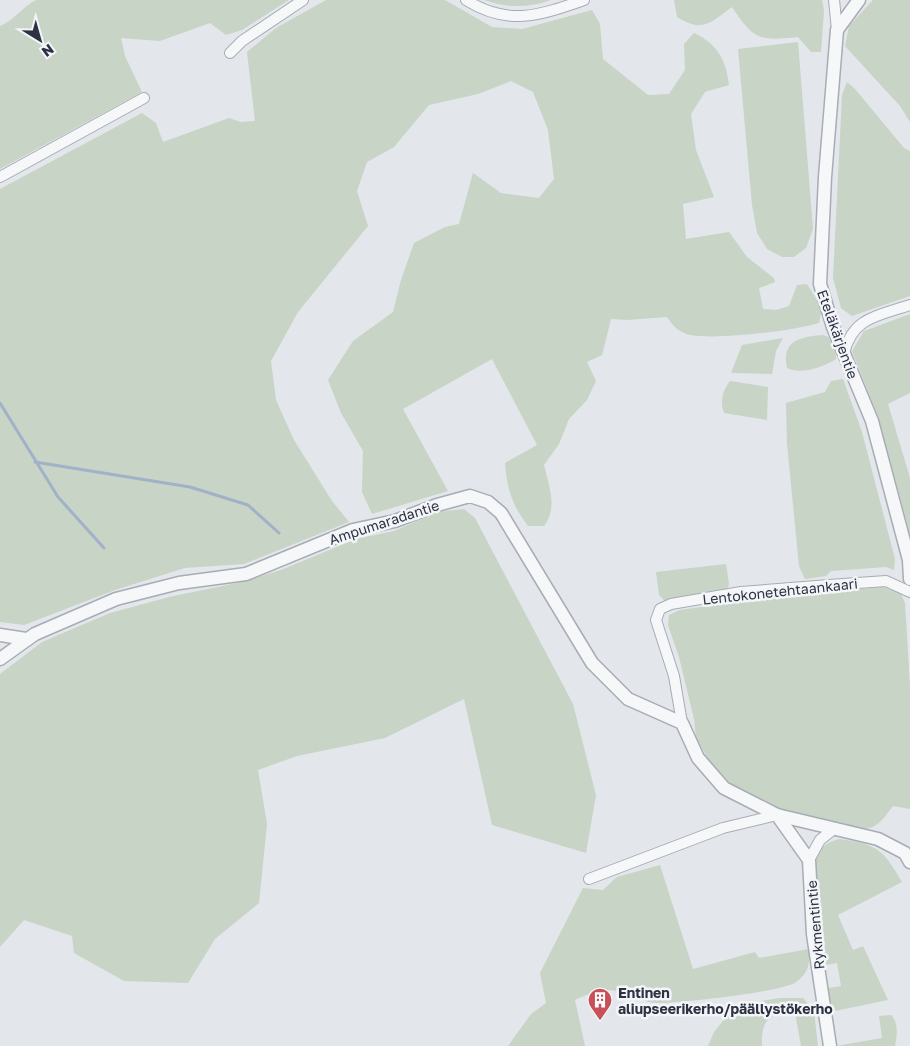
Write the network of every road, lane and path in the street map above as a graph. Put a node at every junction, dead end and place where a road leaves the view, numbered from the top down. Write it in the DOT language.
graph roads {
  1 [pos="303,0"];
  2 [pos="466,0"];
  3 [pos="584,0"];
  4 [pos="834,0"];
  5 [pos="860,0"];
  6 [pos="837,30"];
  7 [pos="230,53"];
  8 [pos="144,98"];
  9 [pos="0,177"];
  10 [pos="910,305"];
  11 [pos="844,352"];
  12 [pos="910,579"];
  13 [pos="910,592"];
  14 [pos="0,635"];
  15 [pos="26,639"];
  16 [pos="0,658"];
  17 [pos="682,723"];
  18 [pos="776,814"];
  19 [pos="835,828"];
  20 [pos="809,860"];
  21 [pos="910,862"];
  22 [pos="589,879"];
  23 [pos="830,1046"];
  1 -- 7 [label="street"];
  2 -- 3 [label="street"];
  4 -- 6 [label="street"];
  5 -- 6 [label="street"];
  6 -- 11 [label="street, Eteläkärjentie"];
  8 -- 9 [label="street"];
  10 -- 11 [label="street"];
  11 -- 12 [label="street, Eteläkärjentie"];
  13 -- 17 [label="street, Lentokonetehtaankaari"];
  14 -- 15 [label="street"];
  15 -- 16 [label="street, Ampumaradantie"];
  15 -- 17 [label="street, Ampumaradantie"];
  17 -- 18 [label="street, Lentokonetehtaankaari"];
  18 -- 19 [label="street, Lentokonetehtaankaari"];
  18 -- 20 [label="street"];
  18 -- 22 [label="street"];
  19 -- 20 [label="street"];
  19 -- 21 [label="street, Lentokonetehtaankaari"];
  20 -- 23 [label="street, Rykmentintie"];
}
